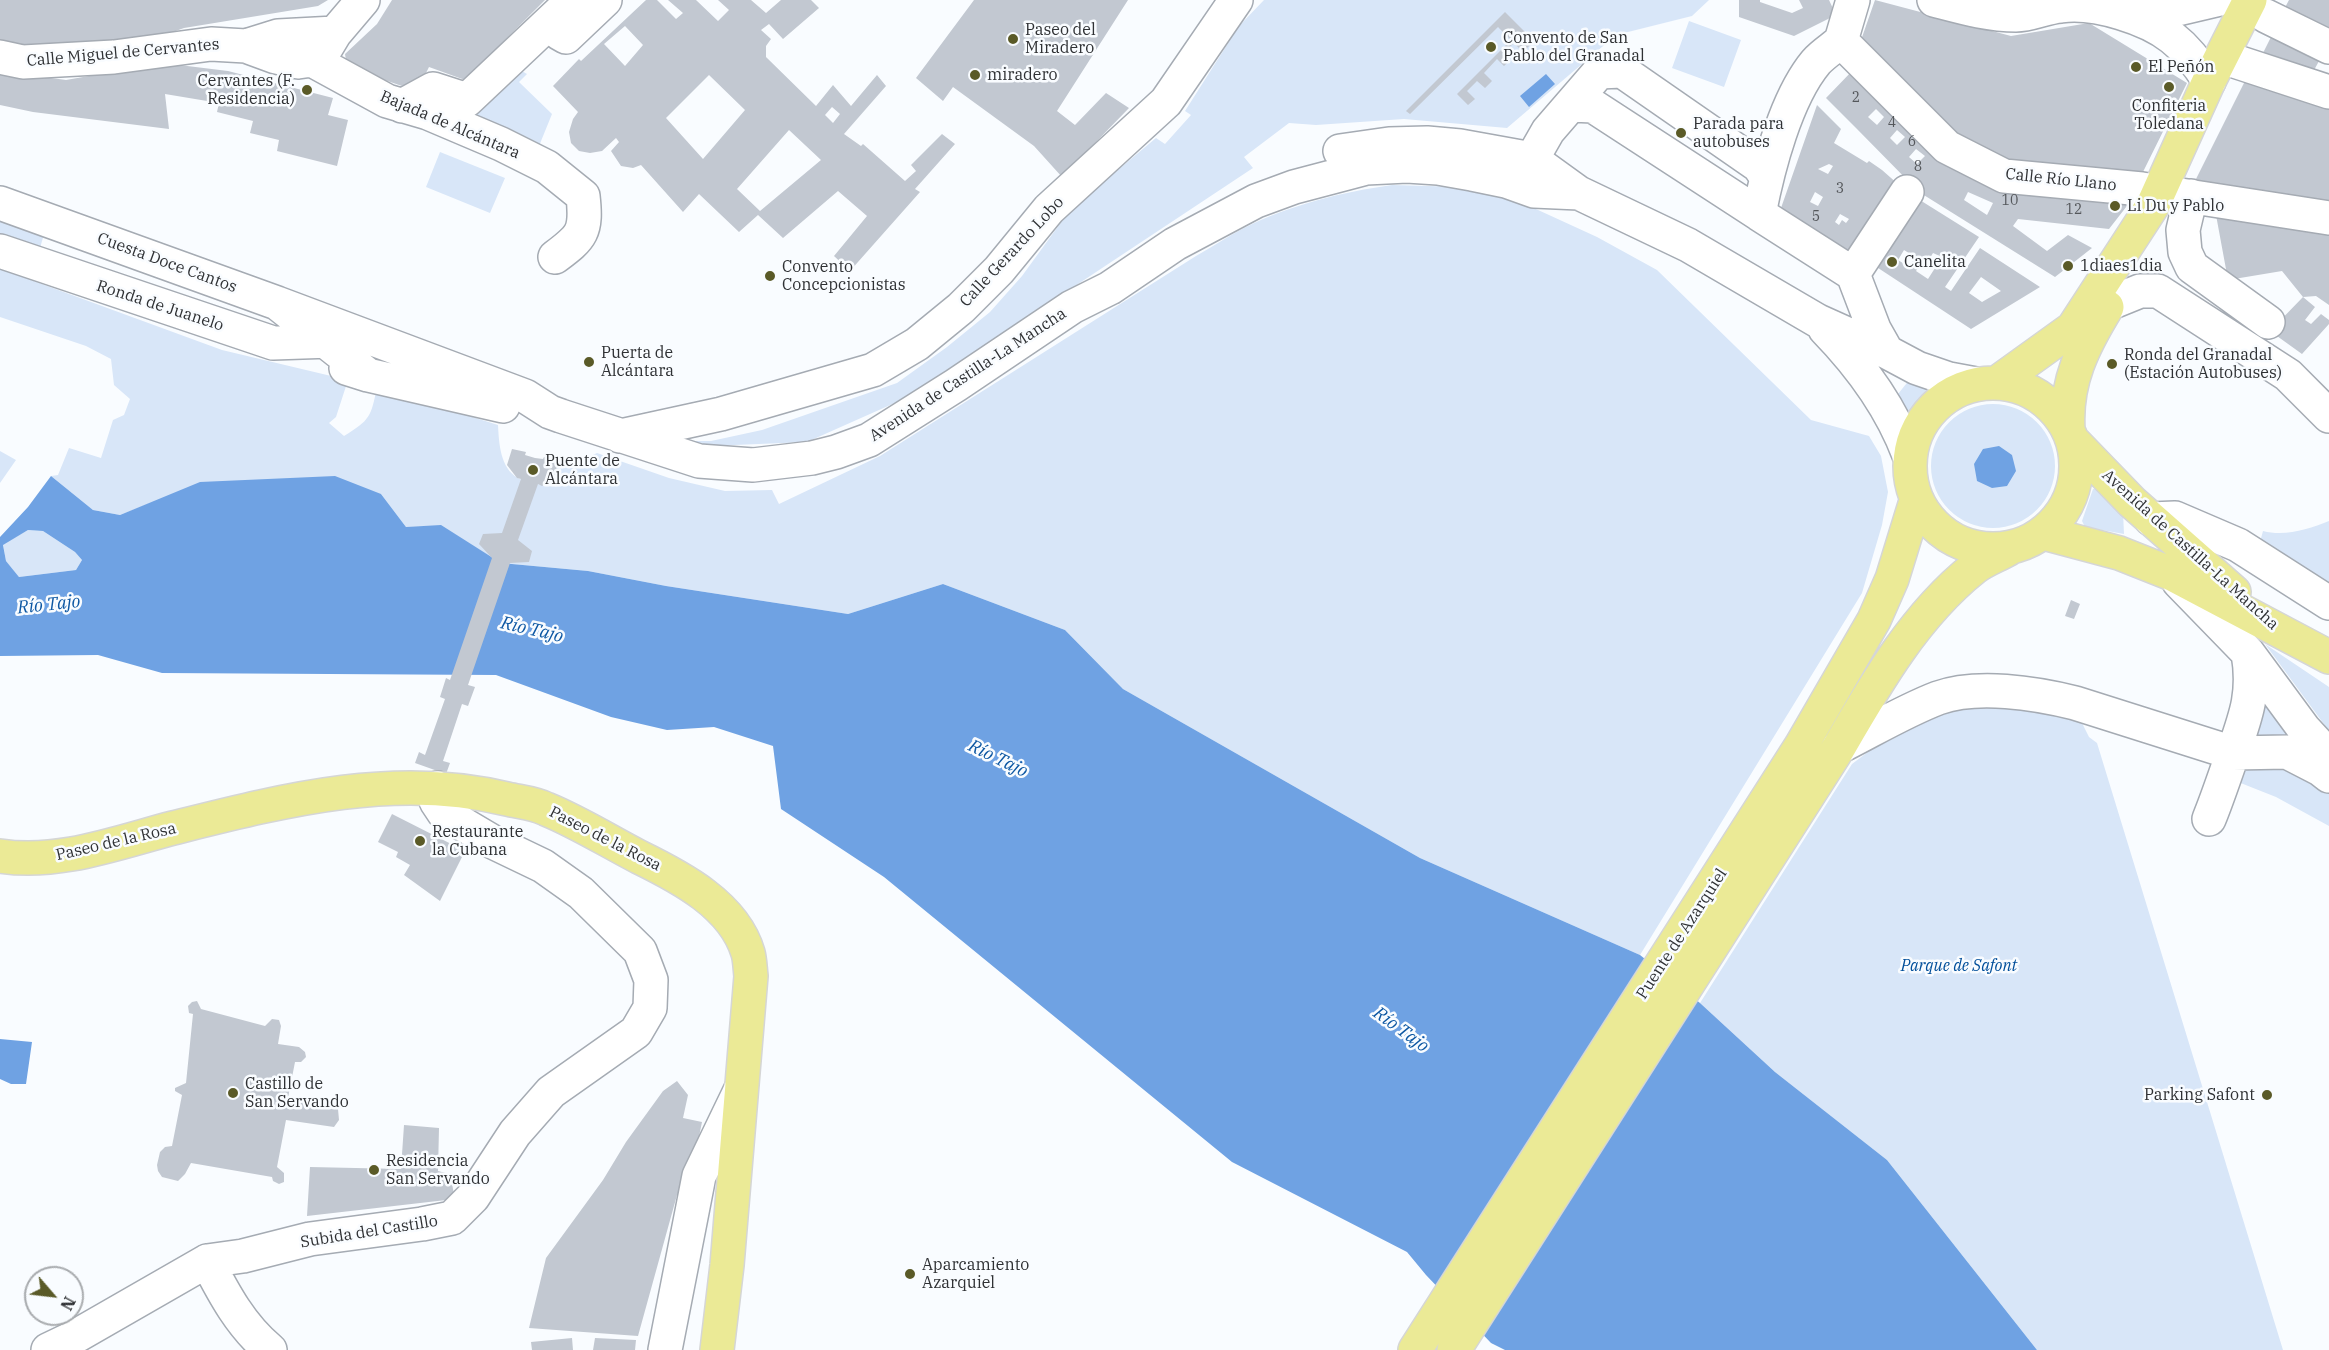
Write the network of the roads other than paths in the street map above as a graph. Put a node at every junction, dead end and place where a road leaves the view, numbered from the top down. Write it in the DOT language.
graph roads {
  1 [pos="362,0"];
  2 [pos="573,0"];
  3 [pos="605,0"];
  4 [pos="1236,0"];
  5 [pos="1853,0"];
  6 [pos="1934,0"];
  7 [pos="2216,0"];
  8 [pos="2258,8"];
  9 [pos="2112,10"];
  10 [pos="547,26"];
  11 [pos="1841,41"];
  12 [pos="2329,47"];
  13 [pos="300,51"];
  14 [pos="0,57"];
  15 [pos="2215,69"];
  16 [pos="2327,85"];
  17 [pos="1571,105"];
  18 [pos="402,106"];
  19 [pos="1532,159"];
  20 [pos="1767,178"];
  21 [pos="1908,192"];
  22 [pos="1579,193"];
  23 [pos="2168,198"];
  24 [pos="0,203"];
  25 [pos="1759,214"];
  26 [pos="2329,218"];
  27 [pos="0,251"];
  28 [pos="555,257"];
  29 [pos="1853,274"];
  30 [pos="277,303"];
  31 [pos="2109,304"];
  32 [pos="1072,307"];
  33 [pos="1818,321"];
  34 [pos="2268,322"];
  35 [pos="323,341"];
  36 [pos="382,342"];
  37 [pos="273,343"];
  38 [pos="1887,352"];
  39 [pos="368,375"];
  40 [pos="1987,383"];
  41 [pos="550,412"];
  42 [pos="2329,416"];
  43 [pos="2070,435"];
  44 [pos="617,436"];
  45 [pos="1909,455"];
  46 [pos="1916,501"];
  47 [pos="2151,519"];
  48 [pos="2044,533"];
  49 [pos="2010,548"];
  50 [pos="2172,574"];
  51 [pos="2329,603"];
  52 [pos="2283,633"];
  53 [pos="2248,653"];
  54 [pos="2329,657"];
  55 [pos="1839,747"];
  56 [pos="2233,753"];
  57 [pos="2329,756"];
  58 [pos="2329,776"];
  59 [pos="437,788"];
  60 [pos="2209,819"];
  61 [pos="0,856"];
  62 [pos="1713,916"];
  63 [pos="741,1089"];
  64 [pos="243,1256"];
  65 [pos="207,1261"];
  66 [pos="240,1317"];
  67 [pos="48,1350"];
  68 [pos="270,1350"];
  69 [pos="665,1350"];
  70 [pos="717,1350"];
  71 [pos="1415,1350"];
  72 [pos="1454,1350"];
  1 -- 13 [label="street, Calle Miguel de Cervantes"];
  2 -- 10 [label="street"];
  3 -- 10 [label="street"];
  4 -- 44 [label="street, Calle Gerardo Lobo"];
  5 -- 11 [label="street"];
  6 -- 9 [label="street"];
  7 -- 9 [label="street"];
  8 -- 12 [label="street"];
  8 -- 15 [label="main road"];
  9 -- 15 [label="street"];
  10 -- 18 [label="street"];
  11 -- 20 [label="street"];
  11 -- 23 [label="street, Calle Río Llano"];
  13 -- 14 [label="street, Calle Miguel de Cervantes"];
  13 -- 18 [label="street, Bajada de Alcántara"];
  15 -- 16 [label="street"];
  15 -- 23 [label="main road"];
  17 -- 19 [label="street"];
  17 -- 20 [label="street"];
  17 -- 25 [label="street"];
  18 -- 28 [label="street, Bajada de Alcántara"];
  19 -- 22 [label="street, Avenida de Castilla-La Mancha"];
  19 -- 32 [label="street, Avenida de Castilla-La Mancha"];
  20 -- 25 [label="street"];
  21 -- 29 [label="street"];
  22 -- 32 [label="street, Avenida de Castilla-La Mancha"];
  22 -- 33 [label="street, Avenida de Castilla-La Mancha"];
  23 -- 26 [label="street, Calle Río Llano"];
  23 -- 31 [label="main road"];
  23 -- 34 [label="street"];
  23 -- 40 [label="main road"];
  24 -- 30 [label="street, Cuesta Doce Cantos"];
  25 -- 29 [label="street"];
  27 -- 37 [label="street, Ronda de Juanelo"];
  29 -- 38 [label="street"];
  30 -- 35 [label="street, Cuesta Doce Cantos"];
  30 -- 36 [label="street"];
  31 -- 42 [label="street"];
  31 -- 43 [label="main road"];
  32 -- 44 [label="street, Avenida de Castilla-La Mancha"];
  33 -- 38 [label="street"];
  33 -- 45 [label="street"];
  35 -- 36 [label="street, Ronda de Juanelo"];
  35 -- 37 [label="street, Ronda de Juanelo"];
  35 -- 39 [label="street, Cuesta Doce Cantos"];
  36 -- 41 [label="street"];
  37 -- 39 [label="street"];
  38 -- 40 [label="street"];
  39 -- 41 [label="street"];
  40 -- 43 [label="main road"];
  40 -- 45 [label="main road"];
  41 -- 44 [label="street, Avenida de Castilla-La Mancha"];
  43 -- 47 [label="main road, Avenida de Castilla-La Mancha"];
  43 -- 48 [label="main road"];
  45 -- 46 [label="main road"];
  46 -- 49 [label="main road"];
  46 -- 62 [label="main road, Puente de Azarquiel"];
  47 -- 51 [label="street"];
  47 -- 52 [label="main road, Avenida de Castilla-La Mancha"];
  48 -- 49 [label="main road"];
  48 -- 50 [label="main road, Avenida de Castilla-La Mancha"];
  49 -- 55 [label="main road, Puente de Azarquiel"];
  50 -- 52 [label="main road, Avenida de Castilla-La Mancha"];
  50 -- 53 [label="street"];
  52 -- 54 [label="main road, Avenida de Castilla-La Mancha"];
  53 -- 56 [label="street"];
  53 -- 57 [label="street"];
  55 -- 56 [label="street"];
  55 -- 62 [label="main road, Puente de Azarquiel"];
  56 -- 58 [label="street"];
  56 -- 60 [label="street"];
  59 -- 61 [label="main road, Paseo de la Rosa"];
  59 -- 63 [label="main road, Paseo de la Rosa"];
  59 -- 64 [label="street, Subida del Castillo"];
  62 -- 71 [label="main road, Puente de Azarquiel"];
  62 -- 72 [label="main road, Puente de Azarquiel"];
  63 -- 69 [label="street"];
  63 -- 70 [label="main road, Paseo de la Rosa"];
  64 -- 65 [label="street, Subida del Castillo"];
  64 -- 66 [label="street"];
  65 -- 66 [label="street"];
  65 -- 67 [label="street"];
  66 -- 68 [label="street"];
}
